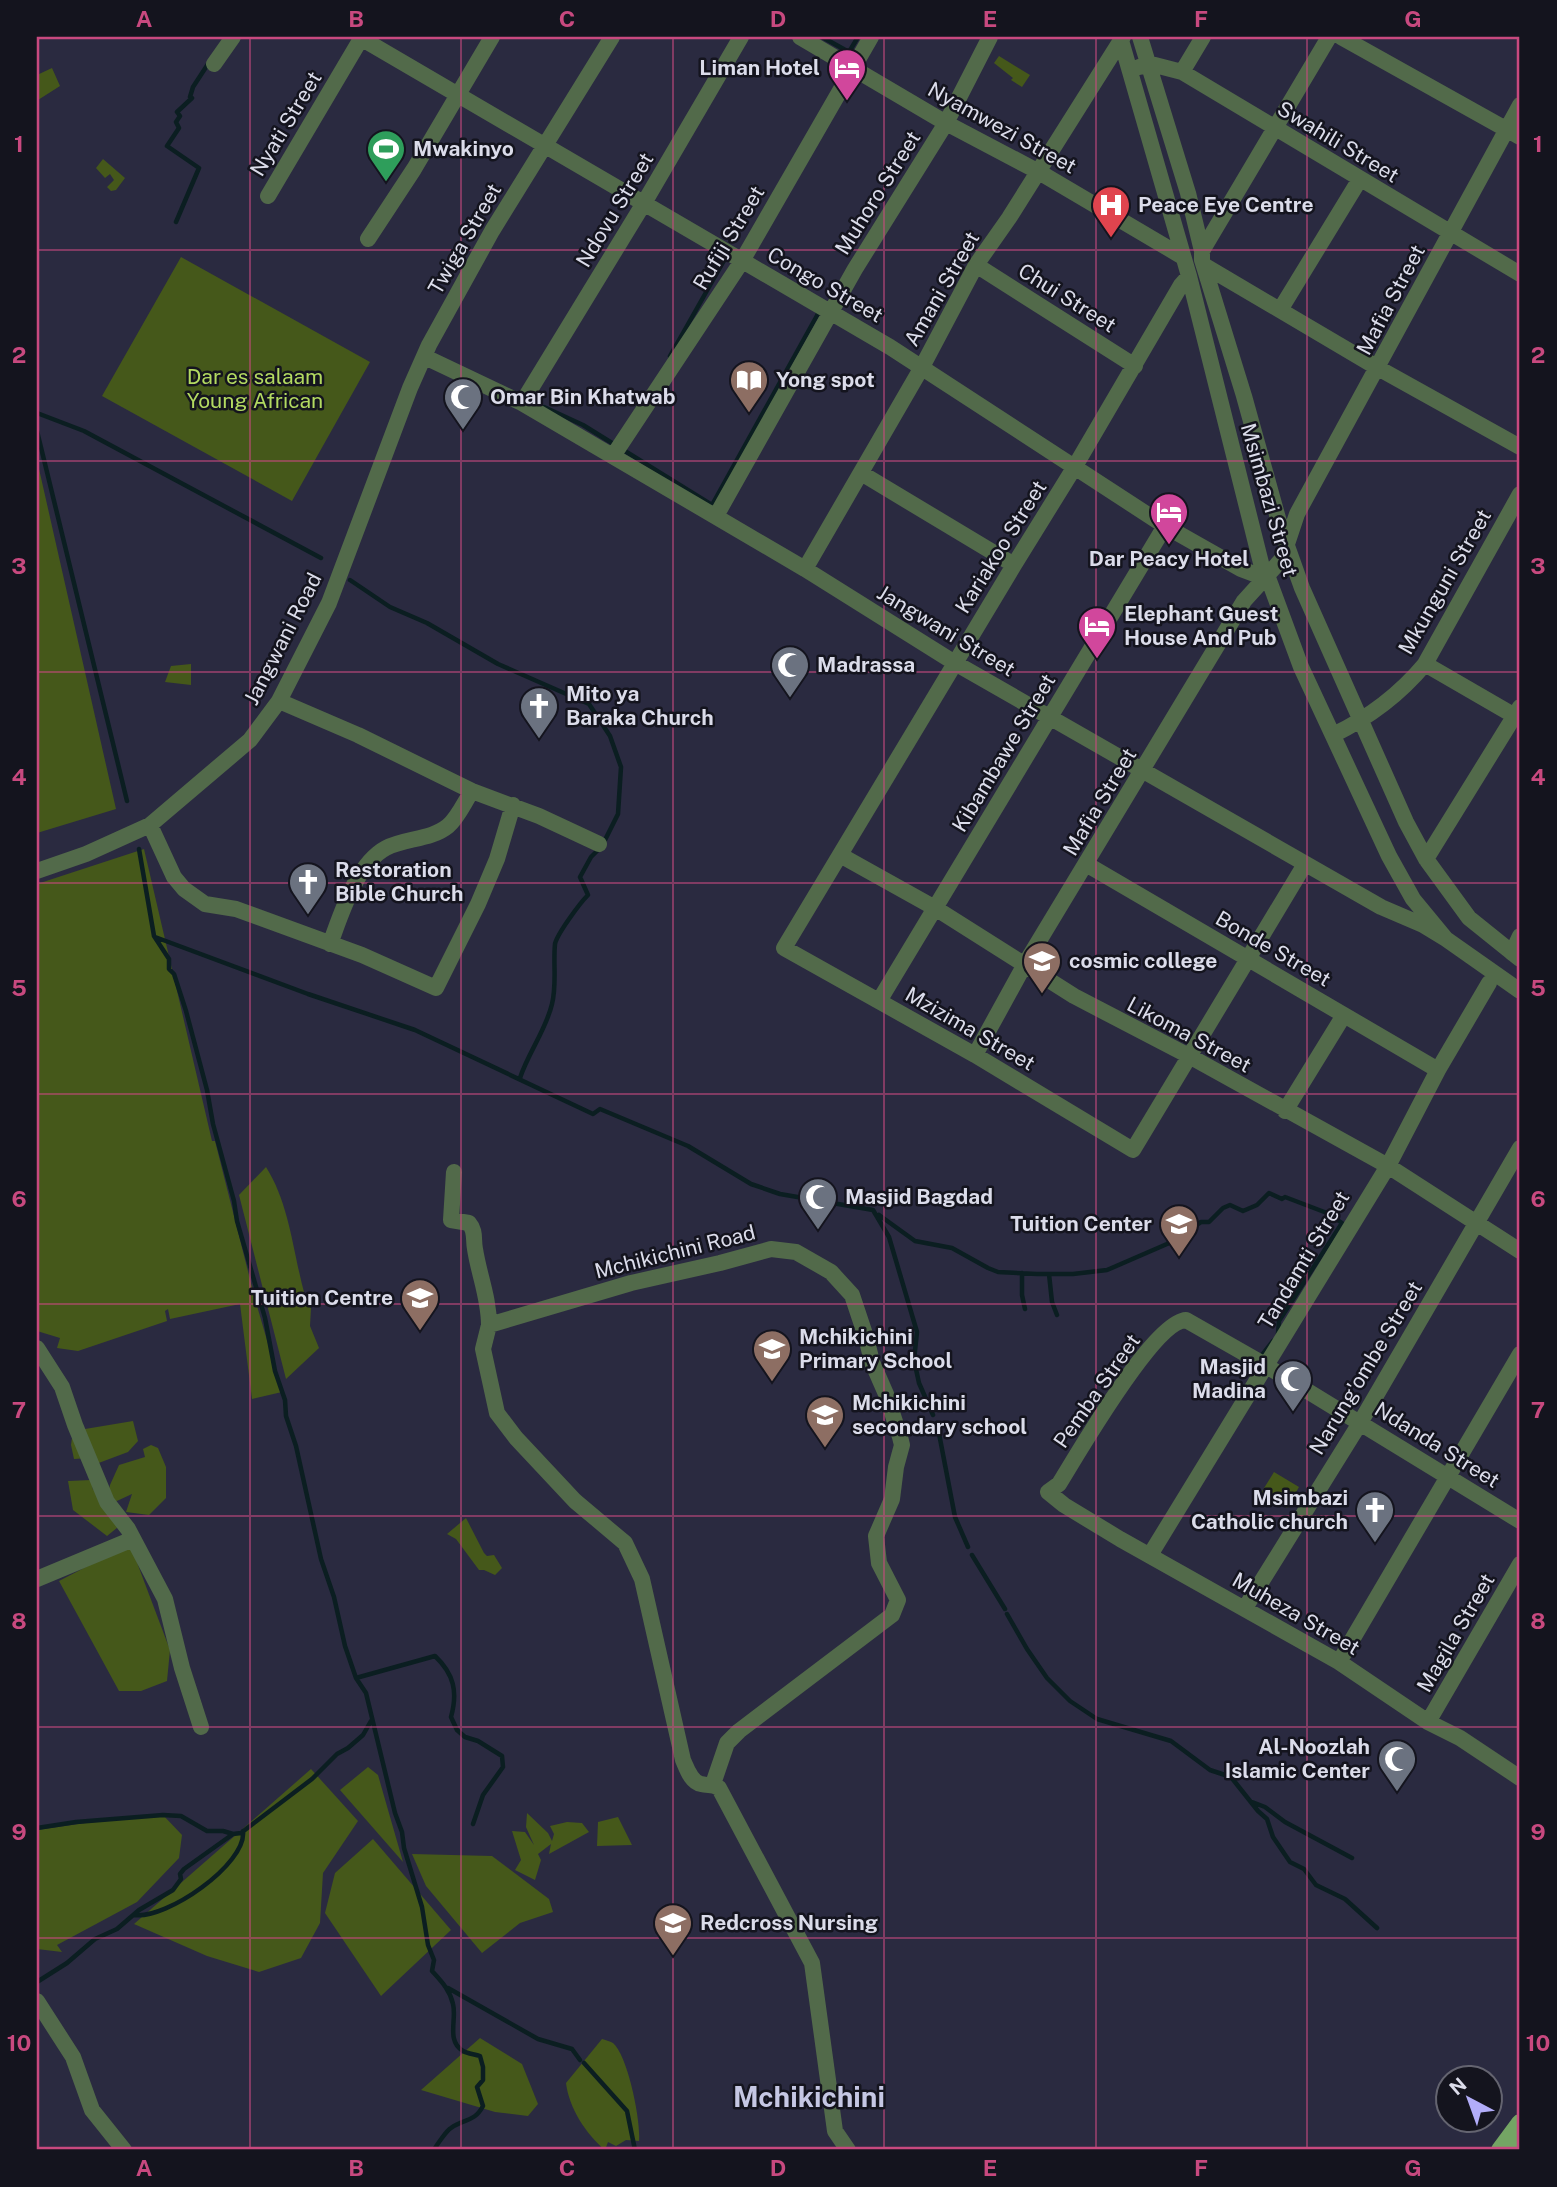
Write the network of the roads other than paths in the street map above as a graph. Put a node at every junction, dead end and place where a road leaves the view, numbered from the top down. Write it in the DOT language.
graph roads {
  1 [pos="233,37"];
  2 [pos="361,37"];
  3 [pos="492,37"];
  4 [pos="612,37"];
  5 [pos="741,37"];
  6 [pos="800,37"];
  7 [pos="871,37"];
  8 [pos="990,37"];
  9 [pos="1122,37"];
  10 [pos="1140,37"];
  11 [pos="1203,37"];
  12 [pos="1329,37"];
  13 [pos="1341,37"];
  14 [pos="214,64"];
  15 [pos="1147,65"];
  16 [pos="852,68"];
  17 [pos="1130,69"];
  18 [pos="1182,72"];
  19 [pos="456,95"];
  20 [pos="1520,105"];
  21 [pos="946,123"];
  22 [pos="1274,129"];
  23 [pos="1514,133"];
  24 [pos="545,145"];
  25 [pos="1039,172"];
  26 [pos="1360,179"];
  27 [pos="268,196"];
  28 [pos="644,203"];
  29 [pos="1451,233"];
  30 [pos="368,239"];
  31 [pos="1183,257"];
  32 [pos="1203,259"];
  33 [pos="742,261"];
  34 [pos="976,265"];
  35 [pos="1520,274"];
  36 [pos="1189,276"];
  37 [pos="1280,310"];
  38 [pos="831,313"];
  39 [pos="425,357"];
  40 [pos="1135,366"];
  41 [pos="922,367"];
  42 [pos="1378,368"];
  43 [pos="522,403"];
  44 [pos="1520,447"];
  45 [pos="613,456"];
  46 [pos="1074,468"];
  47 [pos="861,473"];
  48 [pos="1520,494"];
  49 [pos="716,516"];
  50 [pos="1165,526"];
  51 [pos="1287,546"];
  52 [pos="1014,565"];
  53 [pos="805,569"];
  54 [pos="1265,573"];
  55 [pos="955,663"];
  56 [pos="1425,664"];
  57 [pos="279,701"];
  58 [pos="1519,714"];
  59 [pos="1049,718"];
  60 [pos="1360,719"];
  61 [pos="1333,735"];
  62 [pos="1143,772"];
  63 [pos="472,791"];
  64 [pos="513,805"];
  65 [pos="150,825"];
  66 [pos="599,844"];
  67 [pos="840,855"];
  68 [pos="1426,859"];
  69 [pos="1086,864"];
  70 [pos="1305,864"];
  71 [pos="37,872"];
  72 [pos="935,908"];
  73 [pos="1520,936"];
  74 [pos="1446,939"];
  75 [pos="330,944"];
  76 [pos="784,948"];
  77 [pos="1516,956"];
  78 [pos="1250,960"];
  79 [pos="1026,964"];
  80 [pos="1489,983"];
  81 [pos="1520,992"];
  82 [pos="879,1002"];
  83 [pos="1344,1015"];
  84 [pos="975,1055"];
  85 [pos="1191,1057"];
  86 [pos="1438,1070"];
  87 [pos="1285,1111"];
  88 [pos="1520,1148"];
  89 [pos="1388,1166"];
  90 [pos="454,1172"];
  91 [pos="1477,1223"];
  92 [pos="1520,1251"];
  93 [pos="1186,1320"];
  94 [pos="489,1325"];
  95 [pos="37,1348"];
  96 [pos="1520,1354"];
  97 [pos="1265,1364"];
  98 [pos="1360,1423"];
  99 [pos="1448,1477"];
  100 [pos="1048,1492"];
  101 [pos="1520,1521"];
  102 [pos="133,1539"];
  103 [pos="1150,1555"];
  104 [pos="1520,1564"];
  105 [pos="37,1579"];
  106 [pos="1245,1608"];
  107 [pos="1339,1662"];
  108 [pos="1428,1722"];
  109 [pos="201,1727"];
  110 [pos="1520,1778"];
  111 [pos="713,1784"];
  112 [pos="37,2001"];
  113 [pos="1519,2132"];
  114 [pos="124,2150"];
  115 [pos="848,2150"];
  116 [pos="1500,2150"];
  117 [pos="1516,2150"];
  1 -- 14 [label="street"];
  2 -- 19 [label="street, Congo Street"];
  2 -- 27 [label="street, Nyati Street"];
  3 -- 19 [label="street"];
  4 -- 24 [label="street, Twiga Street"];
  5 -- 28 [label="street, Ndovu Street"];
  6 -- 16 [label="street, Nyamwezi Street"];
  7 -- 16 [label="street, Rufiji Street"];
  8 -- 21 [label="street, Muhoro Street"];
  9 -- 17 [label="street, Msimbazi Street"];
  9 -- 25 [label="street, Amani Street"];
  10 -- 15 [label="street, Msimbazi Street"];
  11 -- 18 [label="street"];
  12 -- 22 [label="street"];
  13 -- 23 [label="street"];
  15 -- 17 [label="street, Swahili Street"];
  15 -- 18 [label="street, Swahili Street"];
  15 -- 32 [label="street, Msimbazi Street"];
  16 -- 21 [label="street, Nyamwezi Street"];
  16 -- 33 [label="street, Rufiji Street"];
  17 -- 31 [label="street, Msimbazi Street"];
  18 -- 22 [label="street, Swahili Street"];
  19 -- 24 [label="street, Congo Street"];
  19 -- 30 [label="street"];
  20 -- 23 [label="street, Mafia Street"];
  21 -- 25 [label="street, Nyamwezi Street"];
  21 -- 38 [label="street, Muhoro Street"];
  22 -- 26 [label="street, Swahili Street"];
  22 -- 32 [label="street"];
  23 -- 29 [label="street, Mafia Street"];
  24 -- 28 [label="street, Congo Street"];
  24 -- 39 [label="street, Twiga Street"];
  25 -- 31 [label="street, Nyamwezi Street"];
  25 -- 34 [label="street, Amani Street"];
  26 -- 29 [label="street, Swahili Street"];
  26 -- 37 [label="street"];
  28 -- 33 [label="street, Congo Street"];
  28 -- 43 [label="street, Ndovu Street"];
  29 -- 35 [label="street, Swahili Street"];
  29 -- 42 [label="street, Mafia Street"];
  31 -- 36 [label="street, Msimbazi Street"];
  32 -- 37 [label="street"];
  32 -- 51 [label="street, Msimbazi Street"];
  33 -- 38 [label="street, Congo Street"];
  33 -- 45 [label="street, Rufiji Street"];
  34 -- 40 [label="street, Chui Street"];
  34 -- 41 [label="street, Amani Street"];
  36 -- 40 [label="street, Kariakoo Street"];
  36 -- 54 [label="street, Msimbazi Street"];
  37 -- 42 [label="street"];
  38 -- 41 [label="street, Congo Street"];
  38 -- 49 [label="street, Muhoro Street"];
  39 -- 43 [label="street, Jangwani Street"];
  39 -- 57 [label="street, Jangwani Road"];
  40 -- 46 [label="street, Kariakoo Street"];
  41 -- 46 [label="street, Congo Street"];
  41 -- 47 [label="street, Amani Street"];
  42 -- 44 [label="street"];
  42 -- 51 [label="street, Mafia Street"];
  43 -- 45 [label="street, Jangwani Street"];
  45 -- 49 [label="street, Jangwani Street"];
  46 -- 50 [label="street, Congo Street"];
  46 -- 52 [label="street, Kariakoo Street"];
  47 -- 52 [label="street"];
  47 -- 53 [label="street, Amani Street"];
  48 -- 56 [label="street, Mkunguni Street"];
  49 -- 53 [label="street, Jangwani Street"];
  50 -- 54 [label="street, Congo Street"];
  50 -- 59 [label="street, Kibambawe Street"];
  51 -- 54 [label="street, Mafia Street"];
  51 -- 60 [label="street, Msimbazi Street"];
  52 -- 55 [label="street, Kariakoo Street"];
  53 -- 55 [label="street, Jangwani Street"];
  54 -- 61 [label="street, Msimbazi Street"];
  54 -- 62 [label="street, Mafia Street"];
  55 -- 59 [label="street, Jangwani Street"];
  55 -- 67 [label="street, Kariakoo Street"];
  56 -- 58 [label="street"];
  56 -- 60 [label="street, Mkunguni Street"];
  57 -- 63 [label="street"];
  57 -- 65 [label="street, Jangwani Road"];
  58 -- 68 [label="street"];
  59 -- 62 [label="street, Jangwani Street"];
  59 -- 72 [label="street, Kibambawe Street"];
  60 -- 61 [label="street, Mkunguni Street"];
  60 -- 68 [label="street, Msimbazi Street"];
  61 -- 74 [label="street, Msimbazi Street"];
  62 -- 69 [label="street, Mafia Street"];
  62 -- 70 [label="street, Jangwani Street"];
  63 -- 64 [label="street"];
  63 -- 75 [label="street"];
  64 -- 66 [label="street"];
  64 -- 75 [label="street"];
  65 -- 71 [label="street, Jangwani Road"];
  65 -- 75 [label="street"];
  67 -- 72 [label="street, Likoma Street"];
  67 -- 76 [label="street, Kariakoo Street"];
  68 -- 77 [label="street, Msimbazi Street"];
  69 -- 78 [label="street, Bonde Street"];
  69 -- 79 [label="street, Mafia Street"];
  70 -- 74 [label="street, Jangwani Street"];
  70 -- 78 [label="street"];
  72 -- 79 [label="street, Likoma Street"];
  72 -- 82 [label="street, Kibambawe Street"];
  73 -- 77 [label="street"];
  74 -- 81 [label="street, Msimbazi Street"];
  76 -- 82 [label="street, Mzizima Street"];
  78 -- 83 [label="street, Bonde Street"];
  78 -- 85 [label="street"];
  79 -- 84 [label="street, Mafia Street"];
  79 -- 85 [label="street, Likoma Street"];
  80 -- 86 [label="street, Tandamti Street"];
  82 -- 84 [label="street, Mzizima Street"];
  83 -- 86 [label="street, Bonde Street"];
  83 -- 87 [label="street"];
  84 -- 85 [label="street, Mzizima Street"];
  85 -- 87 [label="street, Likoma Street"];
  86 -- 89 [label="street, Tandamti Street"];
  87 -- 89 [label="street, Likoma Street"];
  88 -- 91 [label="street, Narung'ombe Street"];
  89 -- 91 [label="street, Likoma Street"];
  89 -- 97 [label="street, Tandamti Street"];
  90 -- 94 [label="street"];
  91 -- 92 [label="street, Likoma Street"];
  91 -- 98 [label="street, Narung'ombe Street"];
  93 -- 97 [label="street, Ndanda Street"];
  93 -- 100 [label="street, Pemba Street"];
  94 -- 111 [label="street"];
  94 -- 111 [label="street, Mchikichini Road"];
  95 -- 102 [label="street"];
  96 -- 99 [label="street"];
  97 -- 98 [label="street, Ndanda Street"];
  97 -- 103 [label="street, Tandamti Street"];
  98 -- 99 [label="street, Ndanda Street"];
  98 -- 106 [label="street, Narung'ombe Street"];
  99 -- 101 [label="street, Ndanda Street"];
  99 -- 107 [label="street"];
  100 -- 103 [label="street, Muheza Street"];
  102 -- 105 [label="street"];
  102 -- 109 [label="street"];
  103 -- 106 [label="street, Muheza Street"];
  104 -- 108 [label="street, Magila Street"];
  106 -- 107 [label="street, Muheza Street"];
  107 -- 108 [label="street, Muheza Street"];
  108 -- 110 [label="street, Muheza Street"];
  111 -- 115 [label="street"];
  112 -- 114 [label="street"];
  113 -- 116 [label="main road"];
  113 -- 117 [label="main road"];
}
